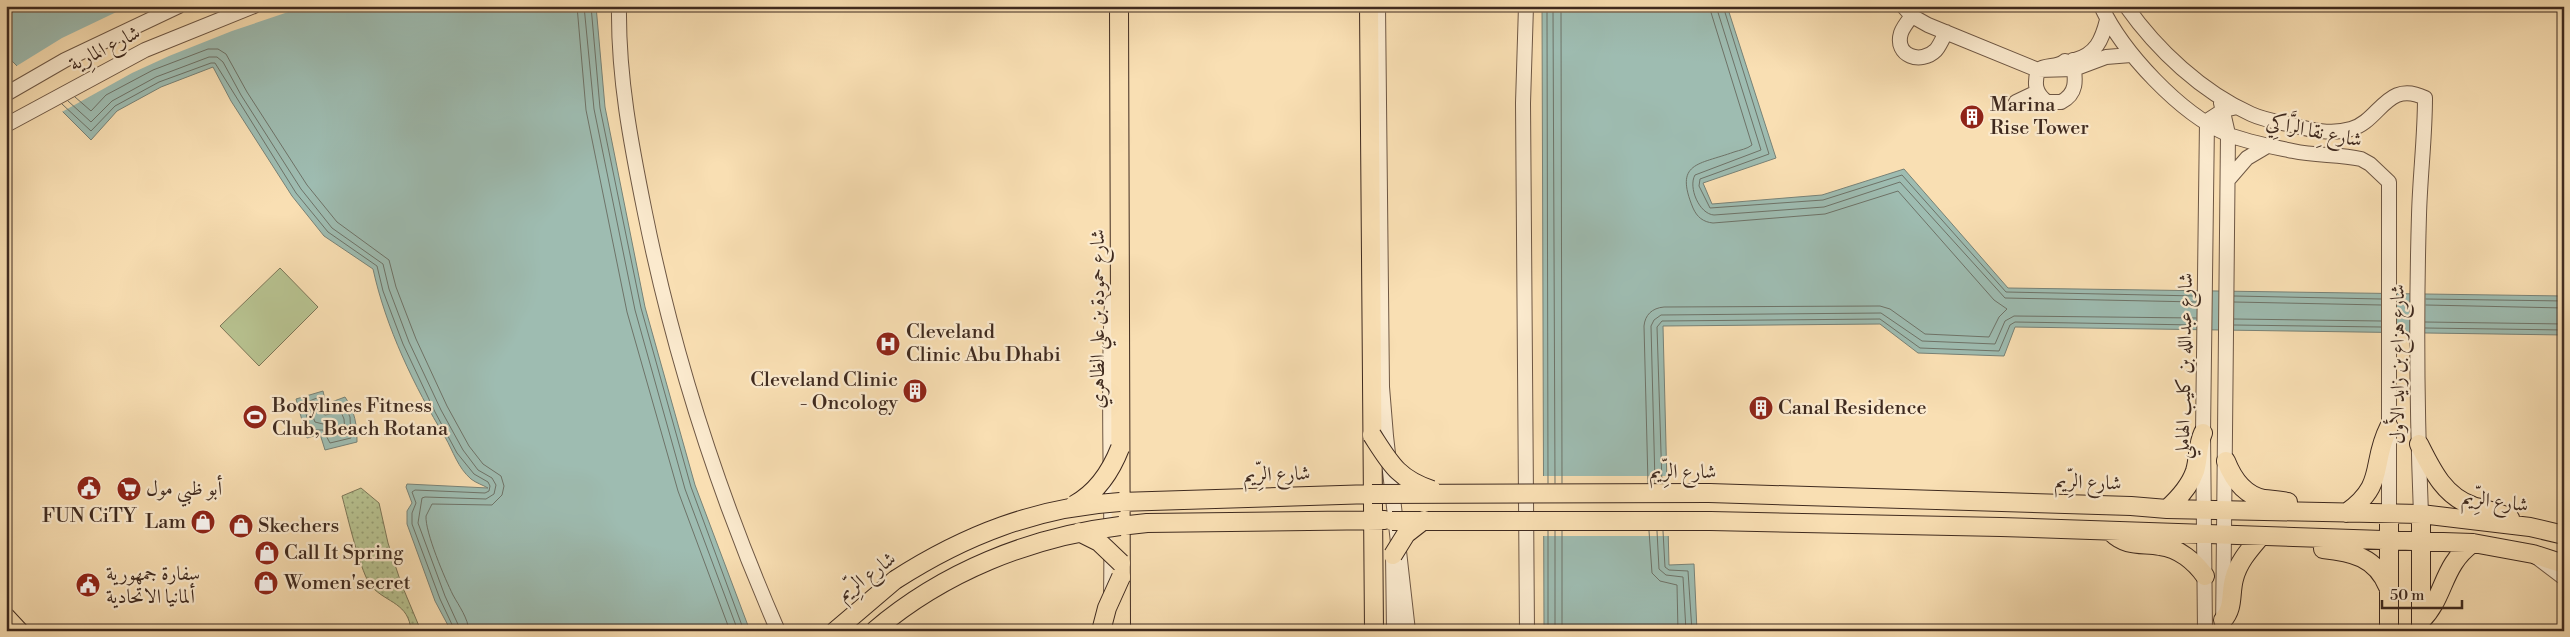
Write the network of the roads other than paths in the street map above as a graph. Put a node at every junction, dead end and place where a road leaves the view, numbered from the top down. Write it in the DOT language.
graph roads {
  1 [pos="179,6"];
  2 [pos="254,6"];
  3 [pos="619,6"];
  4 [pos="1113,6"];
  5 [pos="1119,6"];
  6 [pos="1368,6"];
  7 [pos="1378,6"];
  8 [pos="1526,6"];
  9 [pos="2101,6"];
  10 [pos="2126,6"];
  11 [pos="1907,11"];
  12 [pos="2107,20"];
  13 [pos="1946,32"];
  14 [pos="2131,54"];
  15 [pos="2012,59"];
  16 [pos="2071,63"];
  17 [pos="2038,70"];
  18 [pos="2037,92"];
  19 [pos="6,94"];
  20 [pos="2425,98"];
  21 [pos="2016,102"];
  22 [pos="2230,109"];
  23 [pos="2207,121"];
  24 [pos="6,126"];
  25 [pos="2228,134"];
  26 [pos="2269,145"];
  27 [pos="2228,180"];
  28 [pos="2389,182"];
  29 [pos="2389,427"];
  30 [pos="2204,433"];
  31 [pos="1372,435"];
  32 [pos="2419,444"];
  33 [pos="1120,448"];
  34 [pos="2226,461"];
  35 [pos="1372,494"];
  36 [pos="1446,495"];
  37 [pos="1120,502"];
  38 [pos="1069,507"];
  39 [pos="2167,509"];
  40 [pos="2204,510"];
  41 [pos="2223,511"];
  42 [pos="2306,512"];
  43 [pos="2346,513"];
  44 [pos="2389,513"];
  45 [pos="2421,514"];
  46 [pos="1373,520"];
  47 [pos="1392,520"];
  48 [pos="1424,520"];
  49 [pos="2520,526"];
  50 [pos="1116,530"];
  51 [pos="2110,531"];
  52 [pos="2561,531"];
  53 [pos="1079,532"];
  54 [pos="2204,534"];
  55 [pos="2223,535"];
  56 [pos="2261,536"];
  57 [pos="2300,538"];
  58 [pos="2389,540"];
  59 [pos="2422,541"];
  60 [pos="2473,543"];
  61 [pos="2533,554"];
  62 [pos="1393,555"];
  63 [pos="2564,564"];
  64 [pos="1121,570"];
  65 [pos="2205,576"];
  66 [pos="2564,578"];
  67 [pos="2389,590"];
  68 [pos="6,617"];
  69 [pos="2223,625"];
  70 [pos="2421,626"];
  71 [pos="20,631"];
  72 [pos="778,631"];
  73 [pos="835,631"];
  74 [pos="874,631"];
  75 [pos="1101,631"];
  76 [pos="1110,631"];
  77 [pos="1121,631"];
  78 [pos="1374,631"];
  79 [pos="1394,631"];
  80 [pos="1408,631"];
  81 [pos="1527,631"];
  82 [pos="2205,631"];
  83 [pos="2389,631"];
  1 -- 19 [label="street, شارع المارِية"];
  2 -- 24 [label="street, شارع المارِية"];
  3 -- 72 [label="street"];
  4 -- 50 [label="street"];
  5 -- 33 [label="main road, شارع حمودة بن علي الظاهري"];
  6 -- 31 [label="main road"];
  7 -- 80 [label="street"];
  8 -- 81 [label="street"];
  9 -- 12 [label="street, شارع نِقا الرَّاكِي"];
  10 -- 22 [label="street, شارع نِقا الرَّاكِي"];
  11 -- 13 [label="street"];
  11 -- 13 [label="street"];
  12 -- 14 [label="street, شارع نِقا الرَّاكِي"];
  12 -- 16 [label="street"];
  13 -- 15 [label="street"];
  14 -- 16 [label="street"];
  14 -- 23 [label="street, شارع نِقا الرَّاكِي"];
  15 -- 16 [label="street"];
  15 -- 17 [label="street"];
  16 -- 17 [label="street"];
  16 -- 18 [label="street"];
  17 -- 18 [label="street"];
  18 -- 21 [label="street"];
  20 -- 22 [label="street, شارع نِقا الرَّاكِي"];
  20 -- 32 [label="street, شارع هزاع بن زايد الأول"];
  22 -- 23 [label="street"];
  22 -- 25 [label="street, شارع عبدالله بن كليب الهاملي"];
  23 -- 25 [label="street, شارع نِقا الرَّاكِي"];
  23 -- 30 [label="street, شارع عبدالله بن كليب الهاملي"];
  25 -- 26 [label="street, شارع نِقا الرَّاكِي"];
  25 -- 27 [label="street, شارع عبدالله بن كليب الهاملي"];
  26 -- 27 [label="street"];
  26 -- 28 [label="street, شارع نِقا الرَّاكِي"];
  27 -- 34 [label="street, شارع عبدالله بن كليب الهاملي"];
  28 -- 29 [label="street, شارع هزاع بن زايد الأول"];
  29 -- 43 [label="main road"];
  29 -- 44 [label="street, شارع هزاع بن زايد الأول"];
  30 -- 39 [label="main road"];
  30 -- 40 [label="street, شارع عبدالله بن كليب الهاملي"];
  31 -- 35 [label="main road"];
  31 -- 36 [label="main road, bridge"];
  32 -- 45 [label="street, شارع هزاع بن زايد الأول"];
  32 -- 49 [label="main road"];
  33 -- 37 [label="main road, شارع حمودة بن علي الظاهري, bridge"];
  33 -- 38 [label="main road, bridge"];
  34 -- 41 [label="street, شارع عبدالله بن كليب الهاملي"];
  34 -- 42 [label="main road"];
  35 -- 36 [label="main road, شارع الرِّيم, bridge"];
  35 -- 37 [label="main road, شارع الرِّيم"];
  35 -- 46 [label="main road"];
  35 -- 47 [label="street"];
  36 -- 39 [label="main road, شارع الرِّيم, bridge"];
  37 -- 38 [label="main road, شارع الرِّيم, bridge"];
  37 -- 50 [label="main road, شارع حمودة بن علي الظاهري"];
  38 -- 73 [label="main road, شارع الرِّيم, bridge"];
  39 -- 40 [label="main road, شارع الرِّيم"];
  40 -- 41 [label="main road, شارع الرِّيم"];
  40 -- 54 [label="street, شارع عبدالله بن كليب الهاملي"];
  41 -- 42 [label="main road, شارع الرِّيم"];
  41 -- 55 [label="street, شارع عبدالله بن كليب الهاملي"];
  42 -- 43 [label="main road, شارع الرِّيم"];
  43 -- 44 [label="main road, شارع الرِّيم"];
  44 -- 45 [label="main road, شارع الرِّيم"];
  44 -- 58 [label="main road, شارع هزاع بن زايد الأول"];
  45 -- 49 [label="main road, شارع الرِّيم"];
  45 -- 59 [label="main road, شارع هزاع بن زايد الأول"];
  46 -- 47 [label="main road"];
  46 -- 50 [label="main road"];
  46 -- 78 [label="main road"];
  47 -- 48 [label="main road, bridge"];
  47 -- 62 [label="street"];
  48 -- 51 [label="main road, bridge"];
  48 -- 62 [label="main road, bridge"];
  49 -- 52 [label="main road, شارع الرِّيم"];
  50 -- 53 [label="main road, bridge"];
  50 -- 64 [label="main road, شارع حمودة بن علي الظاهري"];
  50 -- 76 [label="street, شارع حمودة بن علي الظاهري"];
  51 -- 54 [label="main road"];
  51 -- 65 [label="main road"];
  53 -- 64 [label="main road, bridge"];
  53 -- 74 [label="main road, bridge"];
  54 -- 55 [label="main road"];
  54 -- 65 [label="street, شارع عبدالله بن كليب الهاملي"];
  55 -- 56 [label="main road"];
  55 -- 69 [label="street, شارع عبدالله بن كليب الهاملي"];
  56 -- 57 [label="main road"];
  56 -- 69 [label="main road"];
  57 -- 58 [label="main road"];
  57 -- 67 [label="main road"];
  58 -- 59 [label="main road"];
  58 -- 67 [label="main road, شارع هزاع بن زايد الأول"];
  59 -- 60 [label="main road"];
  59 -- 70 [label="main road, شارع هزاع بن زايد الأول"];
  60 -- 61 [label="main road"];
  60 -- 70 [label="main road"];
  61 -- 63 [label="main road"];
  61 -- 66 [label="street"];
  62 -- 79 [label="street"];
  64 -- 75 [label="main road, bridge"];
  64 -- 77 [label="main road, شارع حمودة بن علي الظاهري"];
  65 -- 82 [label="street, شارع عبدالله بن كليب الهاملي"];
  67 -- 83 [label="main road, شارع هزاع بن زايد الأول"];
  68 -- 71 [label="main road"];
}
